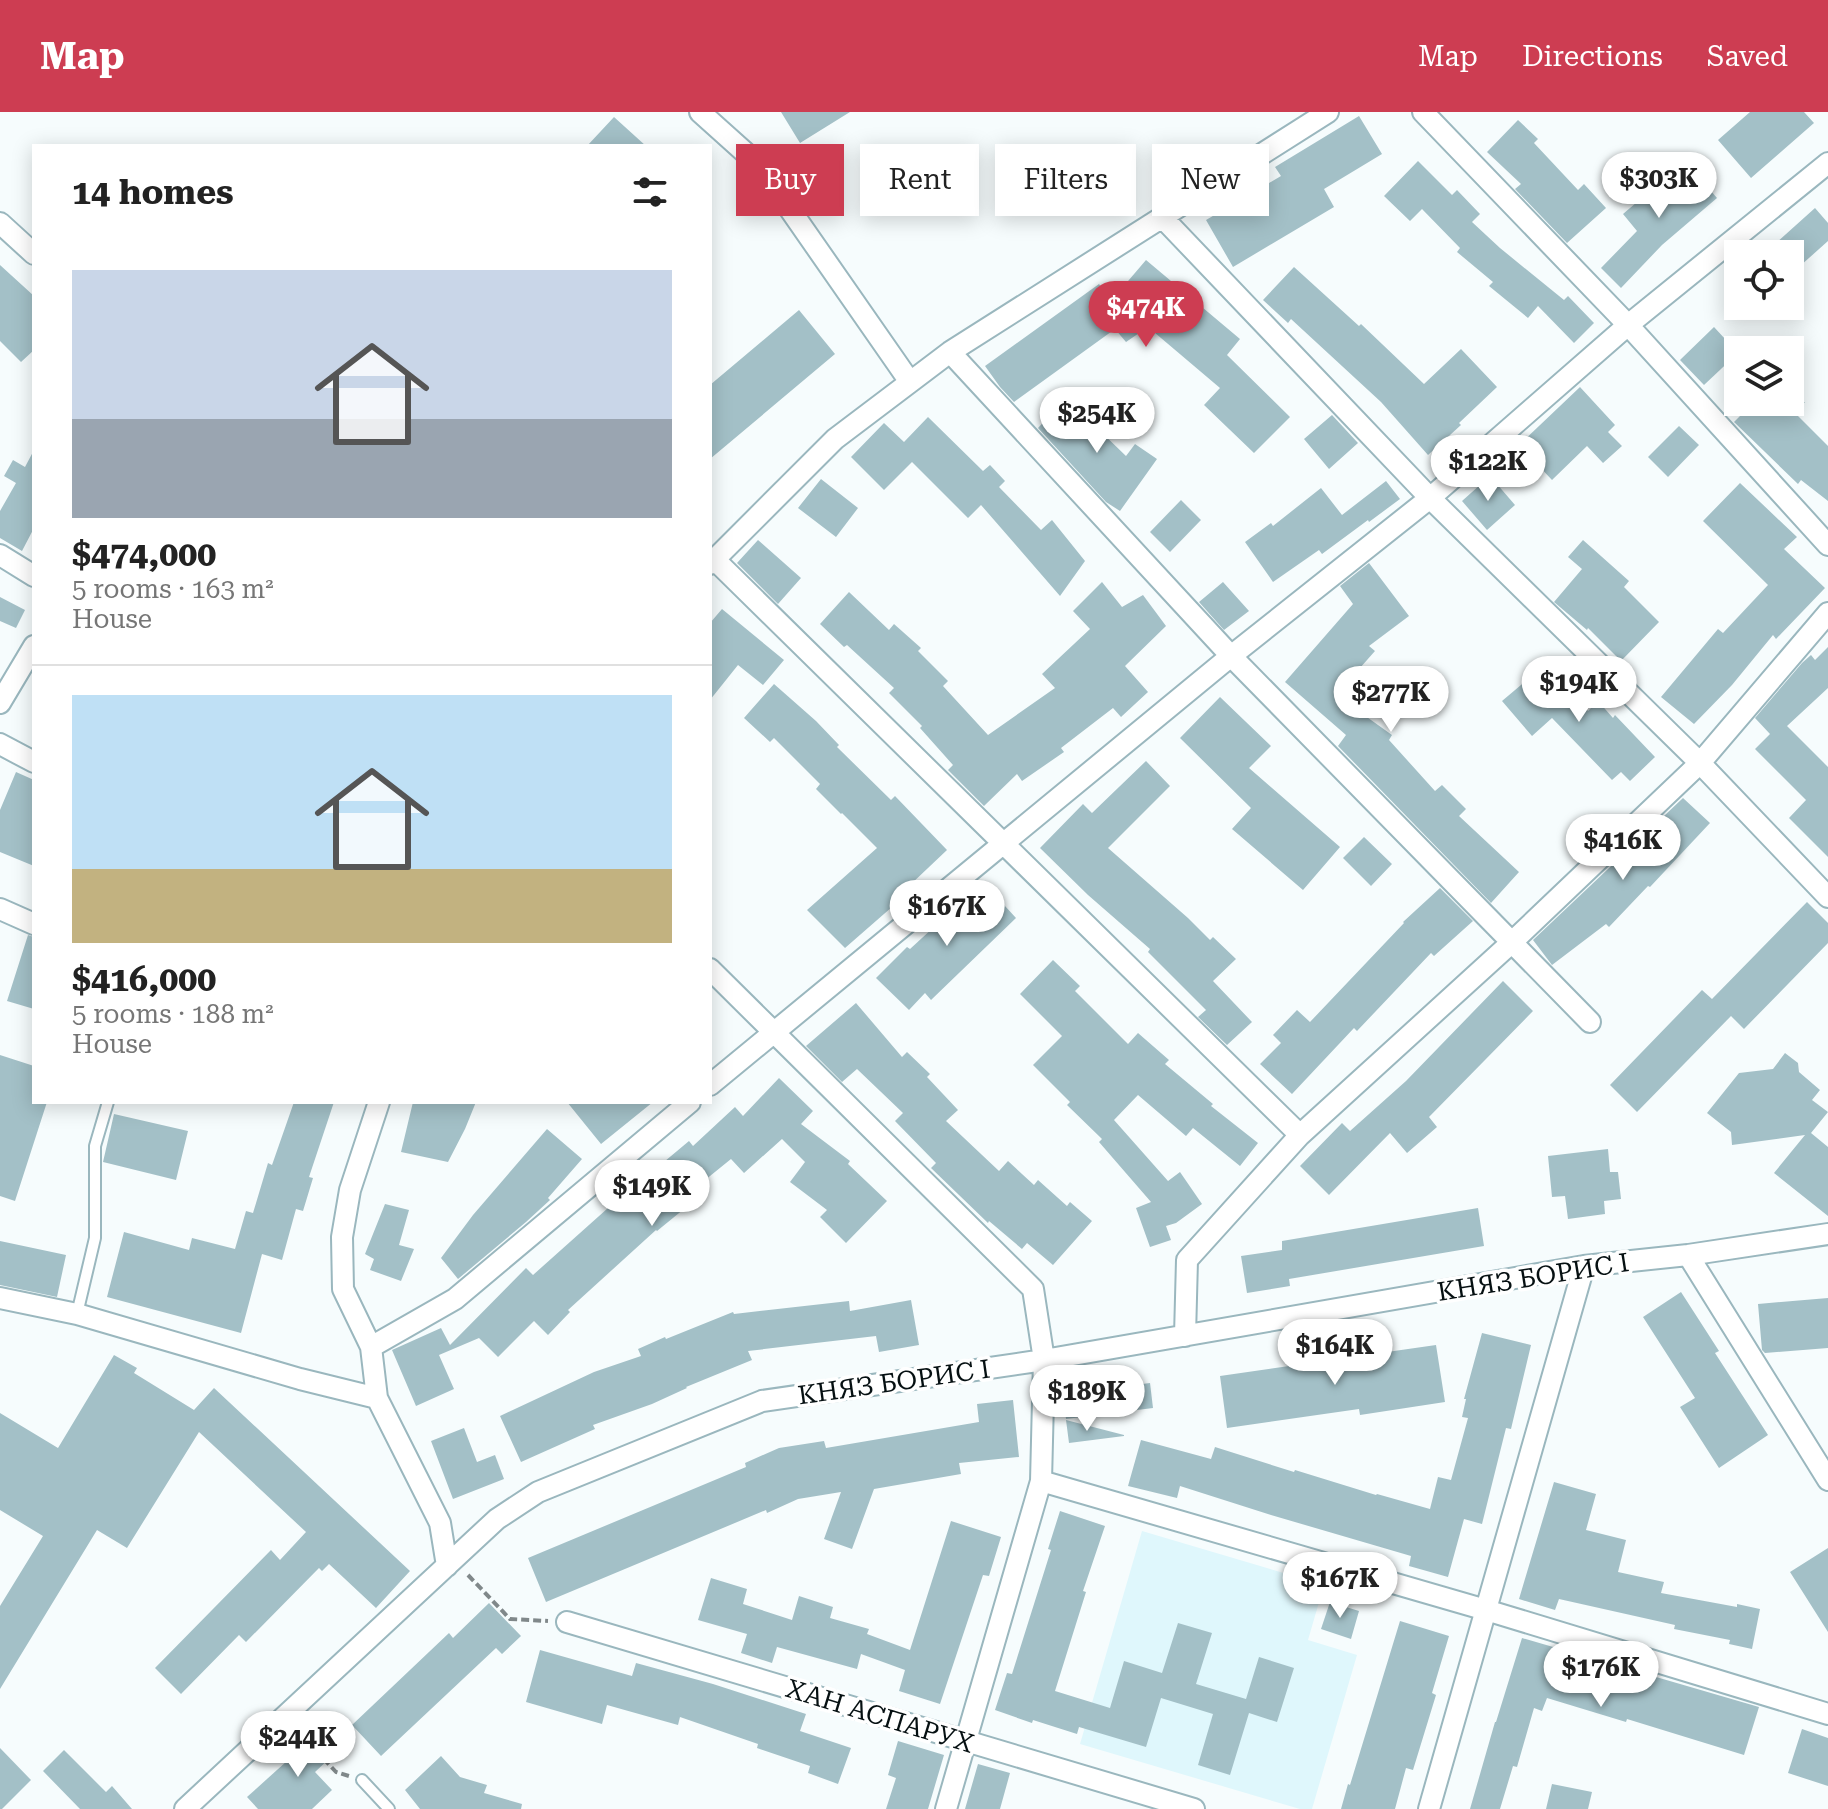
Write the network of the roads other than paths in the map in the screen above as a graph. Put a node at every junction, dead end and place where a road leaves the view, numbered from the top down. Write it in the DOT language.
graph roads {
  1 [pos="700,112"];
  2 [pos="1328,112"];
  3 [pos="1423,112"];
  4 [pos="1828,163"];
  5 [pos="1162,217"];
  6 [pos="0,223"];
  7 [pos="32,252"];
  8 [pos="1628,325"];
  9 [pos="950,352"];
  10 [pos="910,382"];
  11 [pos="1430,498"];
  12 [pos="1828,545"];
  13 [pos="0,555"];
  14 [pos="712,562"];
  15 [pos="32,575"];
  16 [pos="1828,613"];
  17 [pos="32,649"];
  18 [pos="1231,656"];
  19 [pos="0,703"];
  20 [pos="0,744"];
  21 [pos="32,761"];
  22 [pos="1700,763"];
  23 [pos="1003,844"];
  24 [pos="1828,897"];
  25 [pos="0,909"];
  26 [pos="32,923"];
  27 [pos="1511,943"];
  28 [pos="712,971"];
  29 [pos="1590,1022"];
  30 [pos="774,1031"];
  31 [pos="712,1083"];
  32 [pos="107,1104"];
  33 [pos="378,1104"];
  34 [pos="688,1104"];
  35 [pos="1300,1135"];
  36 [pos="1828,1234"];
  37 [pos="1688,1255"];
  38 [pos="1584,1266"];
  39 [pos="0,1298"];
  40 [pos="77,1314"];
  41 [pos="1185,1336"];
  42 [pos="371,1347"];
  43 [pos="1044,1360"];
  44 [pos="377,1398"];
  45 [pos="1828,1480"];
  46 [pos="1041,1481"];
  47 [pos="451,1563"];
  48 [pos="1486,1610"];
  49 [pos="567,1622"];
  50 [pos="1828,1714"];
  51 [pos="966,1742"];
  52 [pos="362,1780"];
  53 [pos="185,1809"];
  54 [pos="389,1809"];
  55 [pos="946,1809"];
  56 [pos="1194,1809"];
  57 [pos="1429,1809"];
  1 -- 10 [label="street"];
  2 -- 5 [label="street"];
  3 -- 8 [label="street"];
  4 -- 8 [label="street"];
  5 -- 9 [label="street"];
  5 -- 11 [label="street"];
  6 -- 7 [label="street"];
  8 -- 11 [label="street"];
  8 -- 12 [label="street"];
  9 -- 10 [label="street"];
  9 -- 18 [label="street"];
  10 -- 14 [label="street"];
  11 -- 18 [label="street"];
  11 -- 22 [label="street"];
  13 -- 15 [label="street"];
  14 -- 23 [label="street"];
  16 -- 22 [label="street"];
  17 -- 19 [label="street"];
  18 -- 23 [label="street"];
  18 -- 27 [label="street"];
  20 -- 21 [label="street"];
  22 -- 24 [label="street"];
  22 -- 27 [label="street"];
  23 -- 30 [label="street"];
  23 -- 35 [label="street"];
  25 -- 26 [label="street"];
  27 -- 29 [label="street"];
  27 -- 35 [label="street"];
  28 -- 30 [label="street"];
  30 -- 31 [label="street"];
  30 -- 43 [label="street"];
  32 -- 40 [label="lane"];
  33 -- 42 [label="street"];
  34 -- 42 [label="street"];
  35 -- 41 [label="street"];
  36 -- 37 [label="street, КНЯЗ БОРИС I"];
  37 -- 38 [label="street, КНЯЗ БОРИС I"];
  37 -- 45 [label="street"];
  38 -- 41 [label="street, КНЯЗ БОРИС I"];
  38 -- 48 [label="street"];
  39 -- 40 [label="street"];
  40 -- 44 [label="street"];
  41 -- 43 [label="street, КНЯЗ БОРИС I"];
  42 -- 44 [label="street"];
  43 -- 46 [label="street"];
  43 -- 47 [label="street, КНЯЗ БОРИС I"];
  44 -- 47 [label="street"];
  46 -- 48 [label="street"];
  46 -- 51 [label="street"];
  47 -- 53 [label="street, КНЯЗ БОРИС I"];
  48 -- 50 [label="street"];
  48 -- 57 [label="street"];
  49 -- 51 [label="street, ХАН АСПАРУХ"];
  51 -- 55 [label="street"];
  51 -- 56 [label="street, ХАН АСПАРУХ"];
  52 -- 54 [label="lane"];
}
